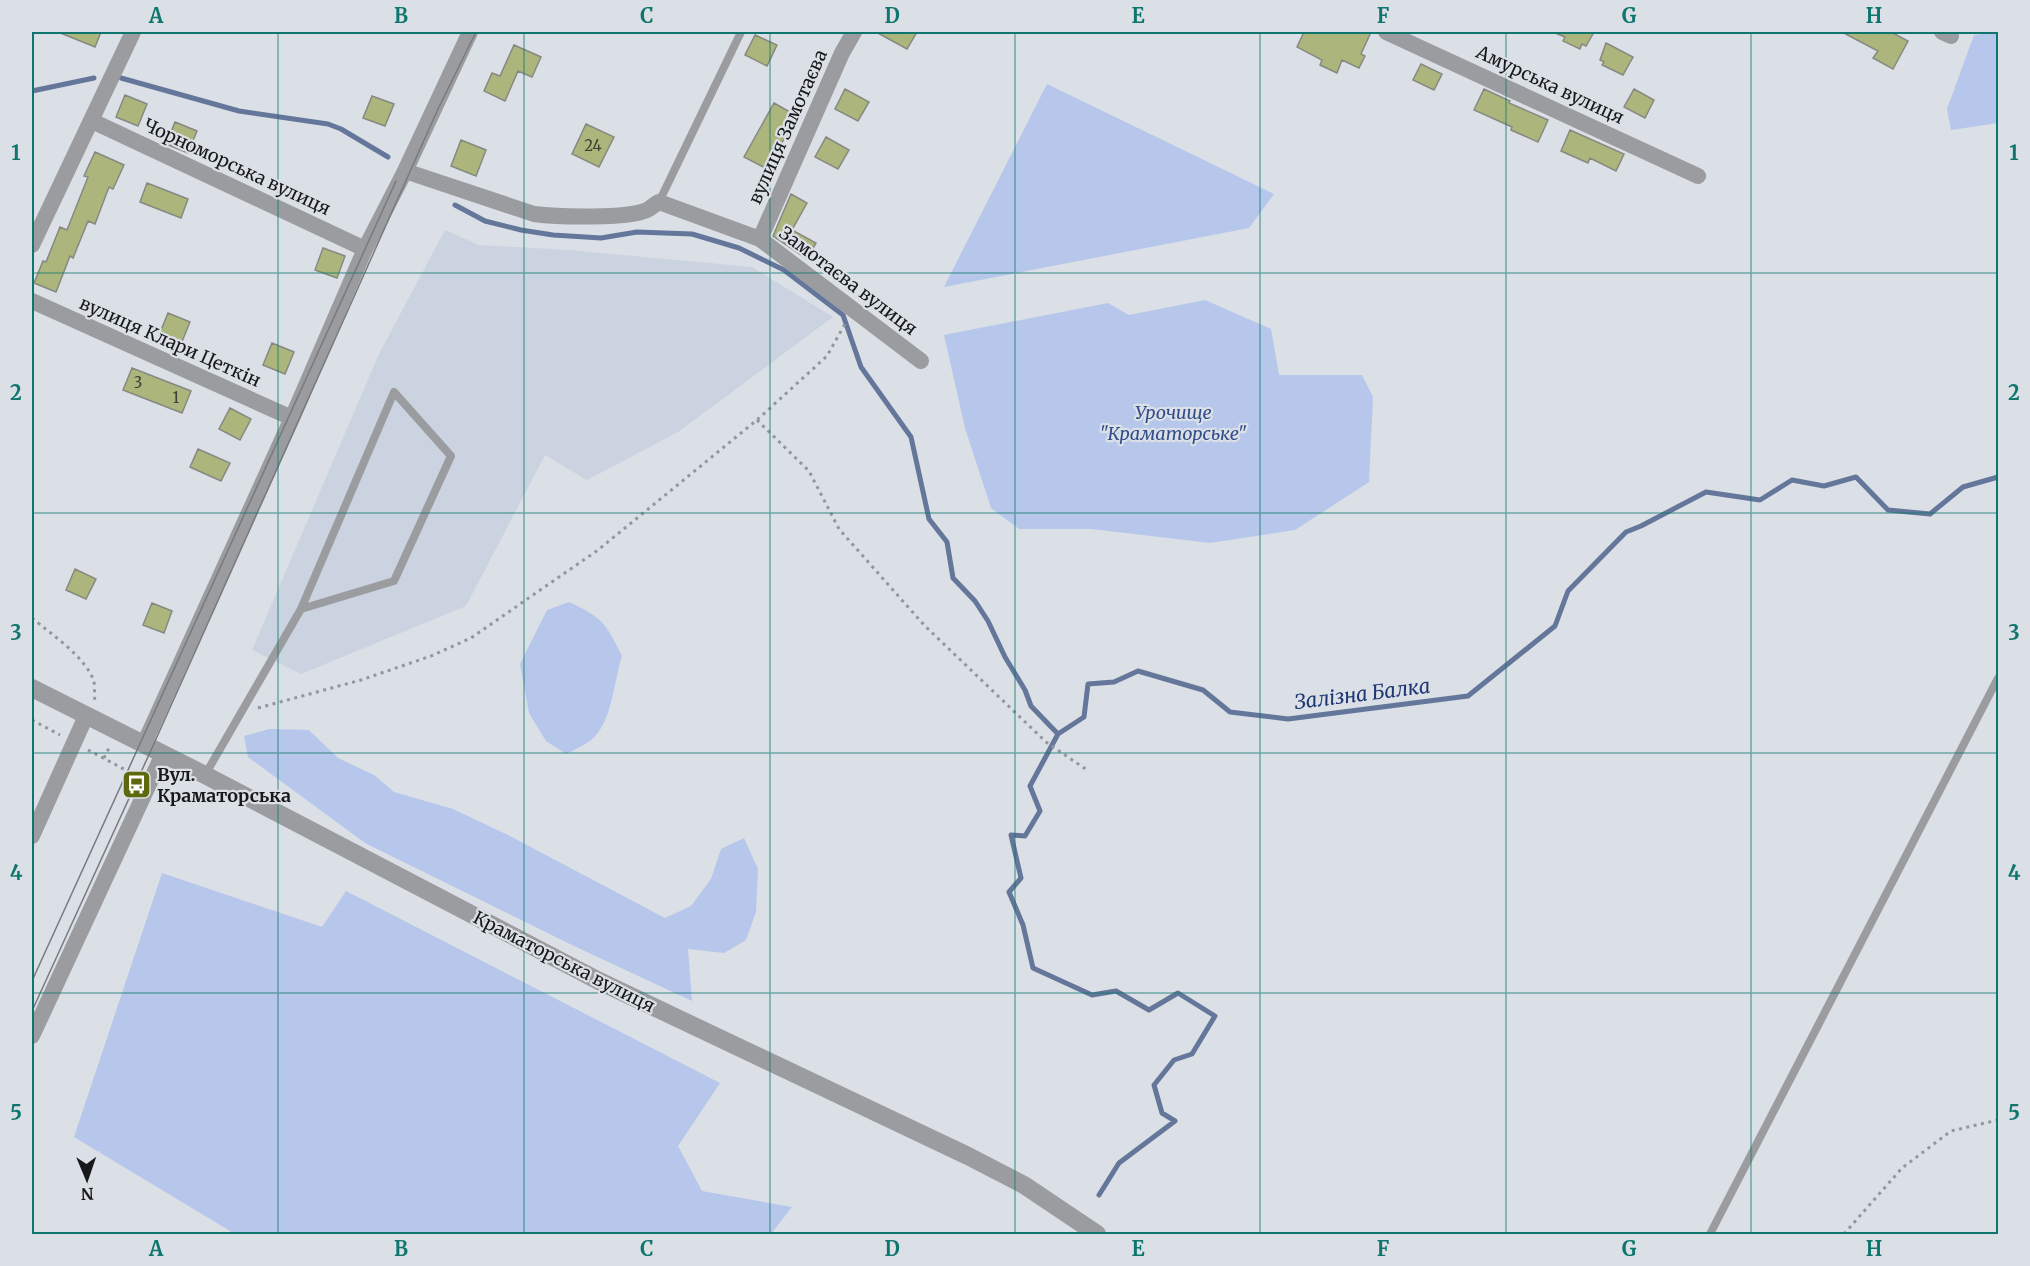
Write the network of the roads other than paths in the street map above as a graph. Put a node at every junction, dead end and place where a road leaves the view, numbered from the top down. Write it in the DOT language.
graph roads {
  1 [pos="133,32"];
  2 [pos="470,32"];
  3 [pos="741,32"];
  4 [pos="854,32"];
  5 [pos="1386,32"];
  6 [pos="1419,38"];
  7 [pos="92,121"];
  8 [pos="405,171"];
  9 [pos="1698,176"];
  10 [pos="658,202"];
  11 [pos="760,239"];
  12 [pos="32,245"];
  13 [pos="365,249"];
  14 [pos="32,301"];
  15 [pos="921,362"];
  16 [pos="292,418"];
  17 [pos="301,609"];
  18 [pos="1998,678"];
  19 [pos="32,688"];
  20 [pos="92,719"];
  21 [pos="144,744"];
  22 [pos="163,754"];
  23 [pos="205,775"];
  24 [pos="32,836"];
  25 [pos="32,1036"];
  26 [pos="1097,1234"];
  27 [pos="1710,1234"];
  1 -- 7 [label="street"];
  2 -- 8 [label="street"];
  3 -- 10 [label="lane"];
  4 -- 11 [label="street, вулиця Замотаєва"];
  5 -- 6 [label="street, Амурська вулиця"];
  6 -- 9 [label="street, Амурська вулиця"];
  7 -- 12 [label="street"];
  7 -- 13 [label="street, Чорноморська вулиця"];
  8 -- 10 [label="street"];
  8 -- 13 [label="street"];
  10 -- 11 [label="street, Замотаєва вулиця"];
  11 -- 15 [label="street, Замотаєва вулиця"];
  13 -- 16 [label="street"];
  14 -- 16 [label="street, вулиця Клари Цеткін"];
  16 -- 21 [label="street"];
  17 -- 17 [label="lane"];
  17 -- 23 [label="lane"];
  18 -- 27 [label="lane"];
  19 -- 20 [label="street, Краматорська вулиця"];
  20 -- 21 [label="street, Краматорська вулиця"];
  20 -- 24 [label="street"];
  21 -- 22 [label="street, Краматорська вулиця"];
  22 -- 23 [label="street, Краматорська вулиця"];
  22 -- 25 [label="street"];
  23 -- 26 [label="street, Краматорська вулиця"];
}
